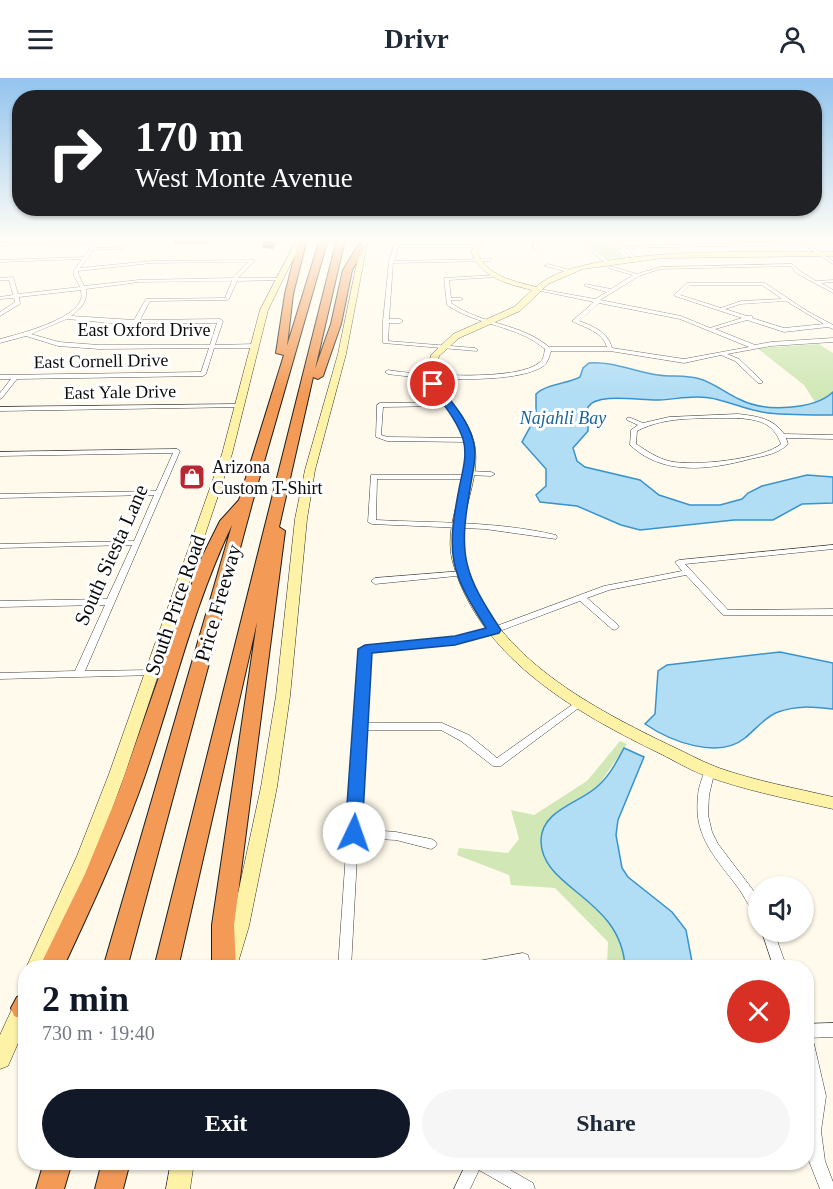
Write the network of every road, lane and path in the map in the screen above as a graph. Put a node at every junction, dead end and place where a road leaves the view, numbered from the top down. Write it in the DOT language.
graph roads {
  1 [pos="16,291"];
  2 [pos="59,291"];
  3 [pos="82,291"];
  4 [pos="230,291"];
  5 [pos="273,291"];
  6 [pos="290,291"];
  7 [pos="308,291"];
  8 [pos="329,291"];
  9 [pos="343,291"];
  10 [pos="355,291"];
  11 [pos="389,291"];
  12 [pos="447,291"];
  13 [pos="534,291"];
  14 [pos="546,291"];
  15 [pos="611,291"];
  16 [pos="683,291"];
  17 [pos="773,291"];
  18 [pos="18,296"];
  19 [pos="0,298"];
  20 [pos="461,298"];
  21 [pos="448,299"];
  22 [pos="786,300"];
  23 [pos="598,301"];
  24 [pos="723,308"];
  25 [pos="0,314"];
  26 [pos="665,314"];
  27 [pos="68,317"];
  28 [pos="750,317"];
  29 [pos="386,321"];
  30 [pos="400,321"];
  31 [pos="652,321"];
  32 [pos="136,322"];
  33 [pos="488,322"];
  34 [pos="831,326"];
  35 [pos="711,329"];
  36 [pos="26,334"];
  37 [pos="833,340"];
  38 [pos="0,341"];
  39 [pos="213,346"];
  40 [pos="255,346"];
  41 [pos="753,346"];
  42 [pos="441,347"];
  43 [pos="548,349"];
  44 [pos="610,349"];
  45 [pos="475,350"];
  46 [pos="679,351"];
  47 [pos="722,354"];
  48 [pos="684,361"];
  49 [pos="285,366"];
  50 [pos="388,372"];
  51 [pos="430,376"];
  52 [pos="0,377"];
  53 [pos="15,377"];
  54 [pos="760,382"];
  55 [pos="0,397"];
  56 [pos="447,404"];
  57 [pos="241,406"];
  58 [pos="0,409"];
  59 [pos="298,419"];
  60 [pos="629,419"];
  61 [pos="642,425"];
  62 [pos="782,436"];
  63 [pos="833,437"];
  64 [pos="468,440"];
  65 [pos="635,447"];
  66 [pos="624,452"];
  67 [pos="0,454"];
  68 [pos="689,467"];
  69 [pos="491,474"];
  70 [pos="468,475"];
  71 [pos="692,477"];
  72 [pos="158,493"];
  73 [pos="0,496"];
  74 [pos="278,499"];
  75 [pos="246,500"];
  76 [pos="458,523"];
  77 [pos="553,537"];
  78 [pos="136,543"];
  79 [pos="0,546"];
  80 [pos="833,547"];
  81 [pos="688,572"];
  82 [pos="463,573"];
  83 [pos="375,581"];
  84 [pos="580,597"];
  85 [pos="111,602"];
  86 [pos="0,604"];
  87 [pos="833,612"];
  88 [pos="615,627"];
  89 [pos="495,630"];
  90 [pos="152,673"];
  91 [pos="79,674"];
  92 [pos="0,676"];
  93 [pos="579,704"];
  94 [pos="360,726"];
  95 [pos="710,771"];
  96 [pos="833,803"];
  97 [pos="354,833"];
  98 [pos="431,844"];
  99 [pos="748,889"];
  100 [pos="772,942"];
  101 [pos="523,959"];
  102 [pos="40,960"];
  103 [pos="55,960"];
  104 [pos="117,960"];
  105 [pos="168,960"];
  106 [pos="225,960"];
  107 [pos="229,960"];
  108 [pos="345,960"];
  109 [pos="517,960"];
  110 [pos="778,960"];
  111 [pos="18,1019"];
  112 [pos="833,1030"];
  113 [pos="814,1031"];
  114 [pos="0,1059"];
  115 [pos="814,1074"];
  116 [pos="814,1125"];
  117 [pos="814,1138"];
  118 [pos="56,1170"];
  119 [pos="114,1170"];
  120 [pos="182,1170"];
  121 [pos="471,1170"];
  122 [pos="494,1170"];
  123 [pos="50,1189"];
  124 [pos="109,1189"];
  125 [pos="178,1189"];
  126 [pos="462,1189"];
  127 [pos="526,1189"];
  128 [pos="828,1189"];
  1 -- 18 [label="street"];
  2 -- 18 [label="street"];
  3 -- 27 [label="street"];
  4 -- 32 [label="street"];
  5 -- 40 [label="main road, South Price Road"];
  6 -- 49 [label="highway"];
  7 -- 49 [label="highway, Price Freeway"];
  8 -- 59 [label="highway, Price Freeway"];
  9 -- 59 [label="highway"];
  10 -- 107 [label="main road"];
  11 -- 29 [label="street"];
  12 -- 21 [label="street"];
  13 -- 33 [label="main road"];
  14 -- 23 [label="street"];
  15 -- 23 [label="street"];
  16 -- 24 [label="street"];
  17 -- 22 [label="street"];
  18 -- 19 [label="street"];
  18 -- 25 [label="street"];
  20 -- 21 [label="street"];
  21 -- 33 [label="street"];
  22 -- 24 [label="street"];
  22 -- 34 [label="street"];
  23 -- 26 [label="street"];
  23 -- 44 [label="street"];
  24 -- 28 [label="street"];
  26 -- 31 [label="street"];
  26 -- 35 [label="street"];
  27 -- 32 [label="street"];
  27 -- 36 [label="street"];
  28 -- 34 [label="street"];
  28 -- 35 [label="street"];
  29 -- 30 [label="street"];
  29 -- 42 [label="street"];
  32 -- 39 [label="street"];
  33 -- 42 [label="main road"];
  33 -- 43 [label="street"];
  35 -- 41 [label="street"];
  36 -- 38 [label="street"];
  36 -- 39 [label="street, East Oxford Drive"];
  37 -- 41 [label="street"];
  39 -- 40 [label="street, East Oxford Drive"];
  39 -- 53 [label="street, East Cornell Drive"];
  40 -- 57 [label="main road, South Price Road"];
  41 -- 47 [label="street"];
  42 -- 45 [label="street"];
  42 -- 51 [label="main road"];
  43 -- 44 [label="street"];
  43 -- 51 [label="street"];
  44 -- 48 [label="street"];
  46 -- 48 [label="street"];
  47 -- 48 [label="street"];
  47 -- 54 [label="street"];
  49 -- 75 [label="highway, Price Freeway"];
  50 -- 51 [label="street"];
  51 -- 56 [label="main road"];
  52 -- 53 [label="street, East Cornell Drive"];
  53 -- 55 [label="street"];
  56 -- 64 [label="main road"];
  56 -- 64 [label="street"];
  57 -- 58 [label="street, East Yale Drive"];
  57 -- 90 [label="main road, South Price Road"];
  59 -- 74 [label="highway, Price Freeway"];
  60 -- 61 [label="street"];
  61 -- 62 [label="street"];
  61 -- 65 [label="street"];
  62 -- 63 [label="street"];
  62 -- 68 [label="street"];
  64 -- 70 [label="main road"];
  65 -- 66 [label="street"];
  65 -- 68 [label="street"];
  67 -- 72 [label="street, South Siesta Lane"];
  68 -- 71 [label="street"];
  69 -- 70 [label="street"];
  70 -- 76 [label="main road"];
  70 -- 76 [label="street"];
  72 -- 73 [label="street"];
  72 -- 78 [label="street, South Siesta Lane"];
  74 -- 105 [label="highway, Price Freeway"];
  74 -- 106 [label="highway"];
  75 -- 103 [label="highway"];
  75 -- 104 [label="highway, Price Freeway"];
  76 -- 77 [label="street"];
  76 -- 82 [label="main road"];
  78 -- 79 [label="street"];
  78 -- 85 [label="street, South Siesta Lane"];
  80 -- 81 [label="street"];
  81 -- 84 [label="street"];
  81 -- 87 [label="street"];
  82 -- 83 [label="street"];
  82 -- 89 [label="main road"];
  84 -- 88 [label="street"];
  84 -- 89 [label="street"];
  85 -- 86 [label="street"];
  85 -- 91 [label="street, South Siesta Lane"];
  89 -- 93 [label="main road"];
  89 -- 94 [label="street"];
  90 -- 91 [label="street"];
  90 -- 102 [label="main road, South Price Road"];
  91 -- 92 [label="street"];
  93 -- 94 [label="street"];
  93 -- 95 [label="main road"];
  94 -- 97 [label="street"];
  95 -- 96 [label="main road"];
  95 -- 99 [label="street"];
  97 -- 98 [label="street"];
  97 -- 108 [label="street"];
  100 -- 110 [label="street"];
  101 -- 109 [label="street"];
  111 -- 114 [label="main road"];
  112 -- 113 [label="street"];
  115 -- 116 [label="street"];
  117 -- 128 [label="street"];
  118 -- 123 [label="highway"];
  119 -- 124 [label="highway"];
  120 -- 125 [label="main road"];
  121 -- 126 [label="street"];
  122 -- 127 [label="street"];
}
